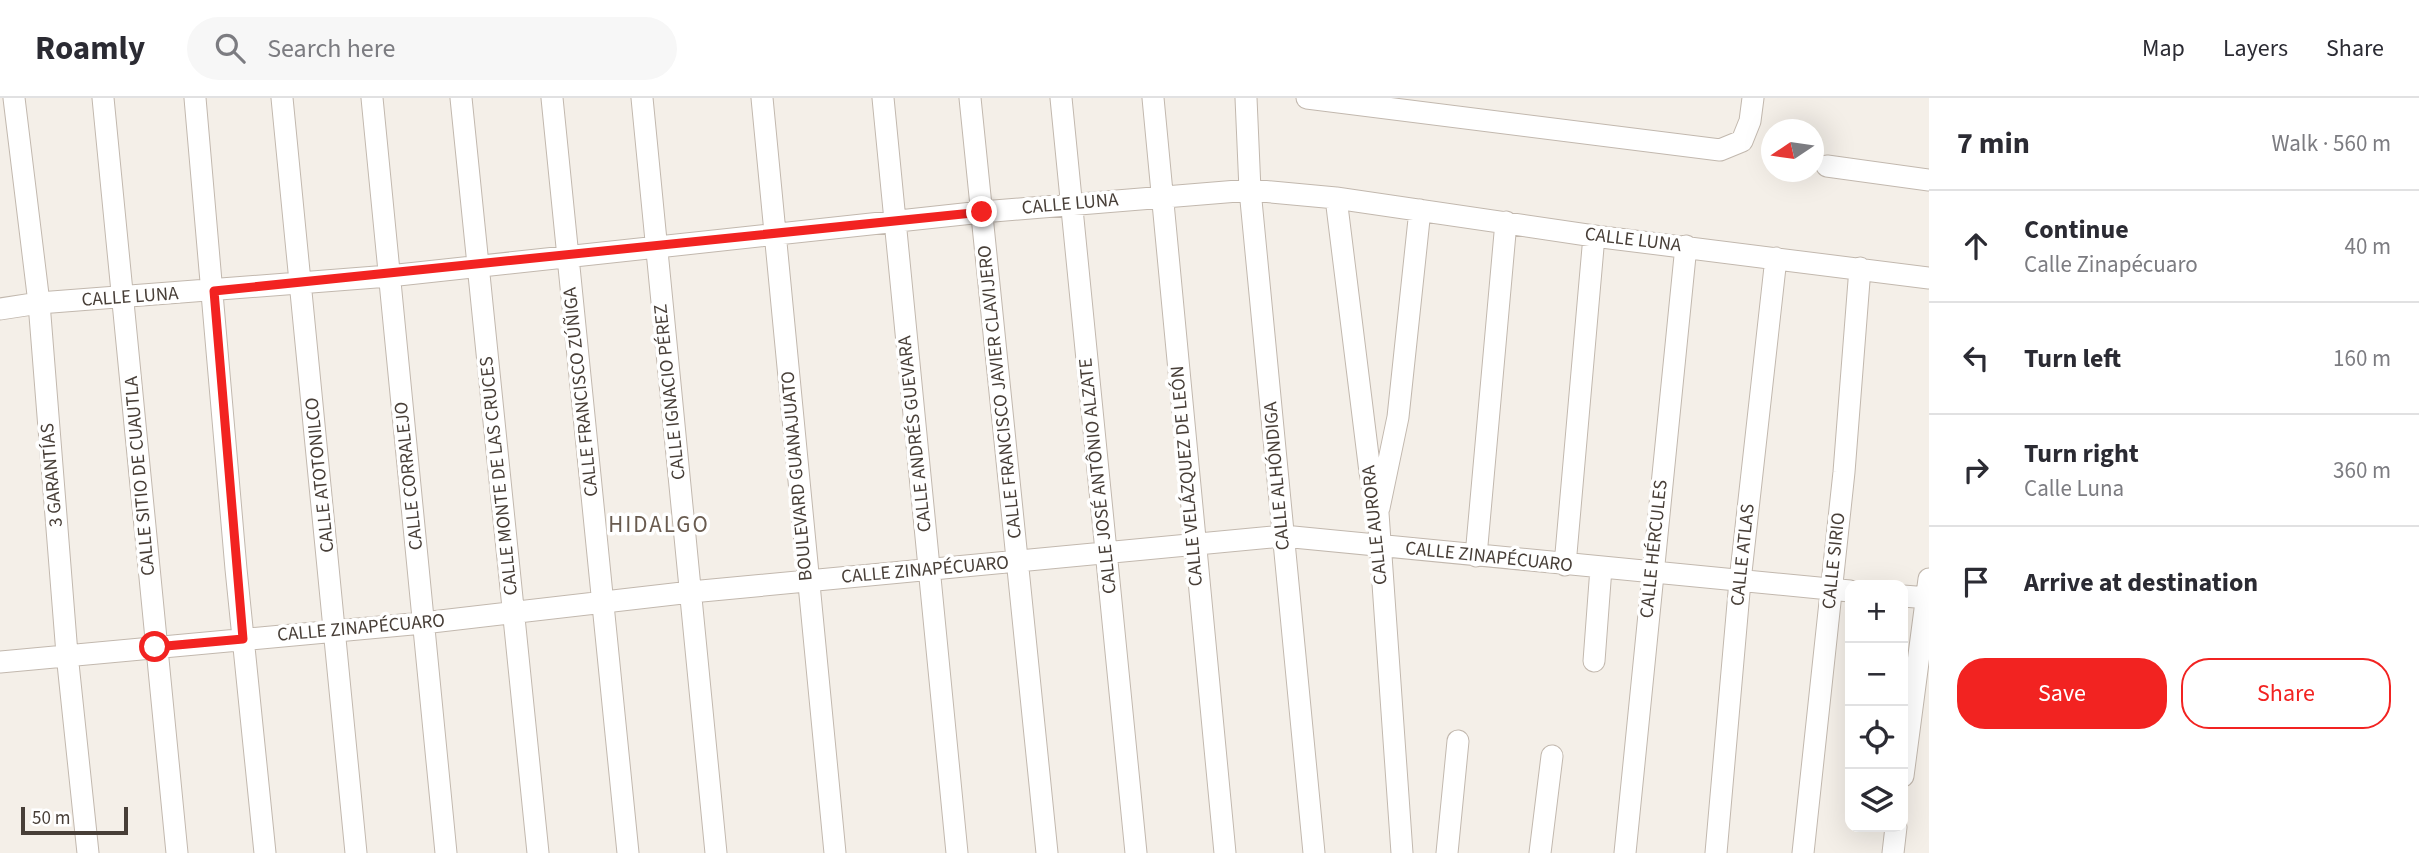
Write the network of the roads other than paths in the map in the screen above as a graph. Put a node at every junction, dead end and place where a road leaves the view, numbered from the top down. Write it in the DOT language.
graph roads {
  1 [pos="14,98"];
  2 [pos="103,98"];
  3 [pos="195,98"];
  4 [pos="282,98"];
  5 [pos="372,98"];
  6 [pos="461,98"];
  7 [pos="552,98"];
  8 [pos="642,98"];
  9 [pos="762,98"];
  10 [pos="883,98"];
  11 [pos="970,98"];
  12 [pos="1061,98"];
  13 [pos="1153,98"];
  14 [pos="1246,98"];
  15 [pos="1307,98"];
  16 [pos="1753,98"];
  17 [pos="1357,101"];
  18 [pos="1827,166"];
  19 [pos="1929,180"];
  20 [pos="1250,190"];
  21 [pos="1162,196"];
  22 [pos="1336,198"];
  23 [pos="1071,204"];
  24 [pos="1420,210"];
  25 [pos="982,212"];
  26 [pos="894,222"];
  27 [pos="1506,222"];
  28 [pos="774,234"];
  29 [pos="1594,236"];
  30 [pos="1686,246"];
  31 [pos="655,248"];
  32 [pos="567,256"];
  33 [pos="1776,258"];
  34 [pos="476,264"];
  35 [pos="1860,268"];
  36 [pos="389,276"];
  37 [pos="1929,278"];
  38 [pos="300,284"];
  39 [pos="214,291"];
  40 [pos="124,298"];
  41 [pos="39,303"];
  42 [pos="0,309"];
  43 [pos="1378,513"];
  44 [pos="1283,536"];
  45 [pos="1194,546"];
  46 [pos="1379,547"];
  47 [pos="1105,553"];
  48 [pos="1476,556"];
  49 [pos="1017,562"];
  50 [pos="1566,565"];
  51 [pos="1601,568"];
  52 [pos="929,569"];
  53 [pos="1651,573"];
  54 [pos="807,580"];
  55 [pos="1740,581"];
  56 [pos="1841,590"];
  57 [pos="691,592"];
  58 [pos="1928,592"];
  59 [pos="1908,595"];
  60 [pos="602,602"];
  61 [pos="513,611"];
  62 [pos="423,623"];
  63 [pos="336,631"];
  64 [pos="243,639"];
  65 [pos="155,647"];
  66 [pos="67,654"];
  67 [pos="1594,661"];
  68 [pos="0,662"];
  69 [pos="1458,741"];
  70 [pos="1552,756"];
  71 [pos="1904,769"];
  72 [pos="1896,832"];
  73 [pos="88,853"];
  74 [pos="177,853"];
  75 [pos="265,853"];
  76 [pos="356,853"];
  77 [pos="446,853"];
  78 [pos="538,853"];
  79 [pos="628,853"];
  80 [pos="716,853"];
  81 [pos="835,853"];
  82 [pos="957,853"];
  83 [pos="1047,853"];
  84 [pos="1136,853"];
  85 [pos="1225,853"];
  86 [pos="1314,853"];
  87 [pos="1402,853"];
  88 [pos="1447,853"];
  89 [pos="1540,853"];
  90 [pos="1625,853"];
  91 [pos="1716,853"];
  92 [pos="1803,853"];
  93 [pos="1894,853"];
  1 -- 41 [label="street, 3 GARANTÍAS"];
  2 -- 40 [label="street, CALLE SITIO DE CUAUTLA"];
  3 -- 39 [label="street"];
  4 -- 38 [label="street, CALLE ATOTONILCO"];
  5 -- 36 [label="street, CALLE CORRALEJO"];
  6 -- 34 [label="street, CALLE MONTE DE LAS CRUCES"];
  7 -- 32 [label="street, CALLE FRANCISCO ZÚÑIGA"];
  8 -- 31 [label="street, CALLE IGNACIO PÉREZ"];
  9 -- 28 [label="street, BOULEVARD GUANAJUATO"];
  10 -- 26 [label="street, CALLE ANDRÉS GUEVARA"];
  11 -- 25 [label="street, CALLE FRANCISCO JAVIER CLAVIJERO"];
  12 -- 23 [label="street, CALLE JOSÉ ANTÔNIO ALZATE"];
  13 -- 21 [label="street, CALLE VELÁZQUEZ DE LEÓN"];
  14 -- 20 [label="street, CALLE ALHÓNDIGA"];
  15 -- 17 [label="street"];
  16 -- 17 [label="street"];
  18 -- 19 [label="street"];
  20 -- 21 [label="street, CALLE LUNA"];
  20 -- 22 [label="street, CALLE LUNA"];
  20 -- 44 [label="street, CALLE ALHÓNDIGA"];
  21 -- 23 [label="street, CALLE LUNA"];
  21 -- 45 [label="street, CALLE VELÁZQUEZ DE LEÓN"];
  22 -- 24 [label="street, CALLE LUNA"];
  22 -- 43 [label="street, CALLE AURORA"];
  23 -- 25 [label="street, CALLE LUNA"];
  23 -- 47 [label="street, CALLE JOSÉ ANTÔNIO ALZATE"];
  24 -- 27 [label="street, CALLE LUNA"];
  24 -- 43 [label="street"];
  25 -- 26 [label="street, CALLE LUNA"];
  25 -- 49 [label="street, CALLE FRANCISCO JAVIER CLAVIJERO"];
  26 -- 28 [label="street, CALLE LUNA"];
  26 -- 52 [label="street, CALLE ANDRÉS GUEVARA"];
  27 -- 29 [label="street, CALLE LUNA"];
  27 -- 48 [label="street"];
  28 -- 31 [label="street, CALLE LUNA"];
  28 -- 54 [label="street, BOULEVARD GUANAJUATO"];
  29 -- 30 [label="street, CALLE LUNA"];
  29 -- 50 [label="street"];
  30 -- 33 [label="street, CALLE LUNA"];
  30 -- 53 [label="street, CALLE HÉRCULES"];
  31 -- 32 [label="street, CALLE LUNA"];
  31 -- 57 [label="street, CALLE IGNACIO PÉREZ"];
  32 -- 34 [label="street, CALLE LUNA"];
  32 -- 60 [label="street, CALLE FRANCISCO ZÚÑIGA"];
  33 -- 35 [label="street, CALLE LUNA"];
  33 -- 55 [label="street, CALLE ATLAS"];
  34 -- 36 [label="street, CALLE LUNA"];
  34 -- 61 [label="street, CALLE MONTE DE LAS CRUCES"];
  35 -- 37 [label="street, CALLE LUNA"];
  35 -- 56 [label="street, CALLE SIRIO"];
  36 -- 38 [label="street, CALLE LUNA"];
  36 -- 62 [label="street, CALLE CORRALEJO"];
  38 -- 39 [label="street, CALLE LUNA"];
  38 -- 63 [label="street, CALLE ATOTONILCO"];
  39 -- 40 [label="street, CALLE LUNA"];
  39 -- 64 [label="street"];
  40 -- 41 [label="street, CALLE LUNA"];
  40 -- 65 [label="street, CALLE SITIO DE CUAUTLA"];
  41 -- 42 [label="street, CALLE LUNA"];
  41 -- 66 [label="street, 3 GARANTÍAS"];
  43 -- 46 [label="street, CALLE AURORA"];
  44 -- 45 [label="street, CALLE ZINAPÉCUARO"];
  44 -- 46 [label="street, CALLE ZINAPÉCUARO"];
  44 -- 86 [label="street, CALLE ALHÓNDIGA"];
  45 -- 47 [label="street, CALLE ZINAPÉCUARO"];
  45 -- 85 [label="street, CALLE VELÁZQUEZ DE LEÓN"];
  46 -- 48 [label="street, CALLE ZINAPÉCUARO"];
  46 -- 87 [label="street, CALLE AURORA"];
  47 -- 49 [label="street, CALLE ZINAPÉCUARO"];
  47 -- 84 [label="street, CALLE JOSÉ ANTÔNIO ALZATE"];
  48 -- 50 [label="street, CALLE ZINAPÉCUARO"];
  49 -- 52 [label="street, CALLE ZINAPÉCUARO"];
  49 -- 83 [label="street, CALLE FRANCISCO JAVIER CLAVIJERO"];
  50 -- 51 [label="street, CALLE ZINAPÉCUARO"];
  51 -- 53 [label="street, CALLE ZINAPÉCUARO"];
  51 -- 67 [label="street"];
  52 -- 54 [label="street, CALLE ZINAPÉCUARO"];
  52 -- 82 [label="street, CALLE ANDRÉS GUEVARA"];
  53 -- 55 [label="street, CALLE ZINAPÉCUARO"];
  53 -- 90 [label="street, CALLE HÉRCULES"];
  54 -- 57 [label="street, CALLE ZINAPÉCUARO"];
  54 -- 81 [label="street, BOULEVARD GUANAJUATO"];
  55 -- 56 [label="street, CALLE ZINAPÉCUARO"];
  55 -- 91 [label="street, CALLE ATLAS"];
  56 -- 92 [label="street, CALLE SIRIO"];
  57 -- 60 [label="street, CALLE ZINAPÉCUARO"];
  57 -- 80 [label="street, CALLE IGNACIO PÉREZ"];
  58 -- 59 [label="street"];
  58 -- 71 [label="street"];
  60 -- 61 [label="street, CALLE ZINAPÉCUARO"];
  60 -- 79 [label="street, CALLE FRANCISCO ZÚÑIGA"];
  61 -- 62 [label="street, CALLE ZINAPÉCUARO"];
  61 -- 78 [label="street, CALLE MONTE DE LAS CRUCES"];
  62 -- 63 [label="street, CALLE ZINAPÉCUARO"];
  62 -- 77 [label="street, CALLE CORRALEJO"];
  63 -- 64 [label="street, CALLE ZINAPÉCUARO"];
  63 -- 76 [label="street, CALLE ATOTONILCO"];
  64 -- 65 [label="street, CALLE ZINAPÉCUARO"];
  64 -- 75 [label="street"];
  65 -- 66 [label="street, CALLE ZINAPÉCUARO"];
  65 -- 74 [label="street, CALLE SITIO DE CUAUTLA"];
  66 -- 68 [label="street, CALLE ZINAPÉCUARO"];
  66 -- 73 [label="street, 3 GARANTÍAS"];
  69 -- 88 [label="street"];
  70 -- 89 [label="street"];
  72 -- 93 [label="street"];
}
